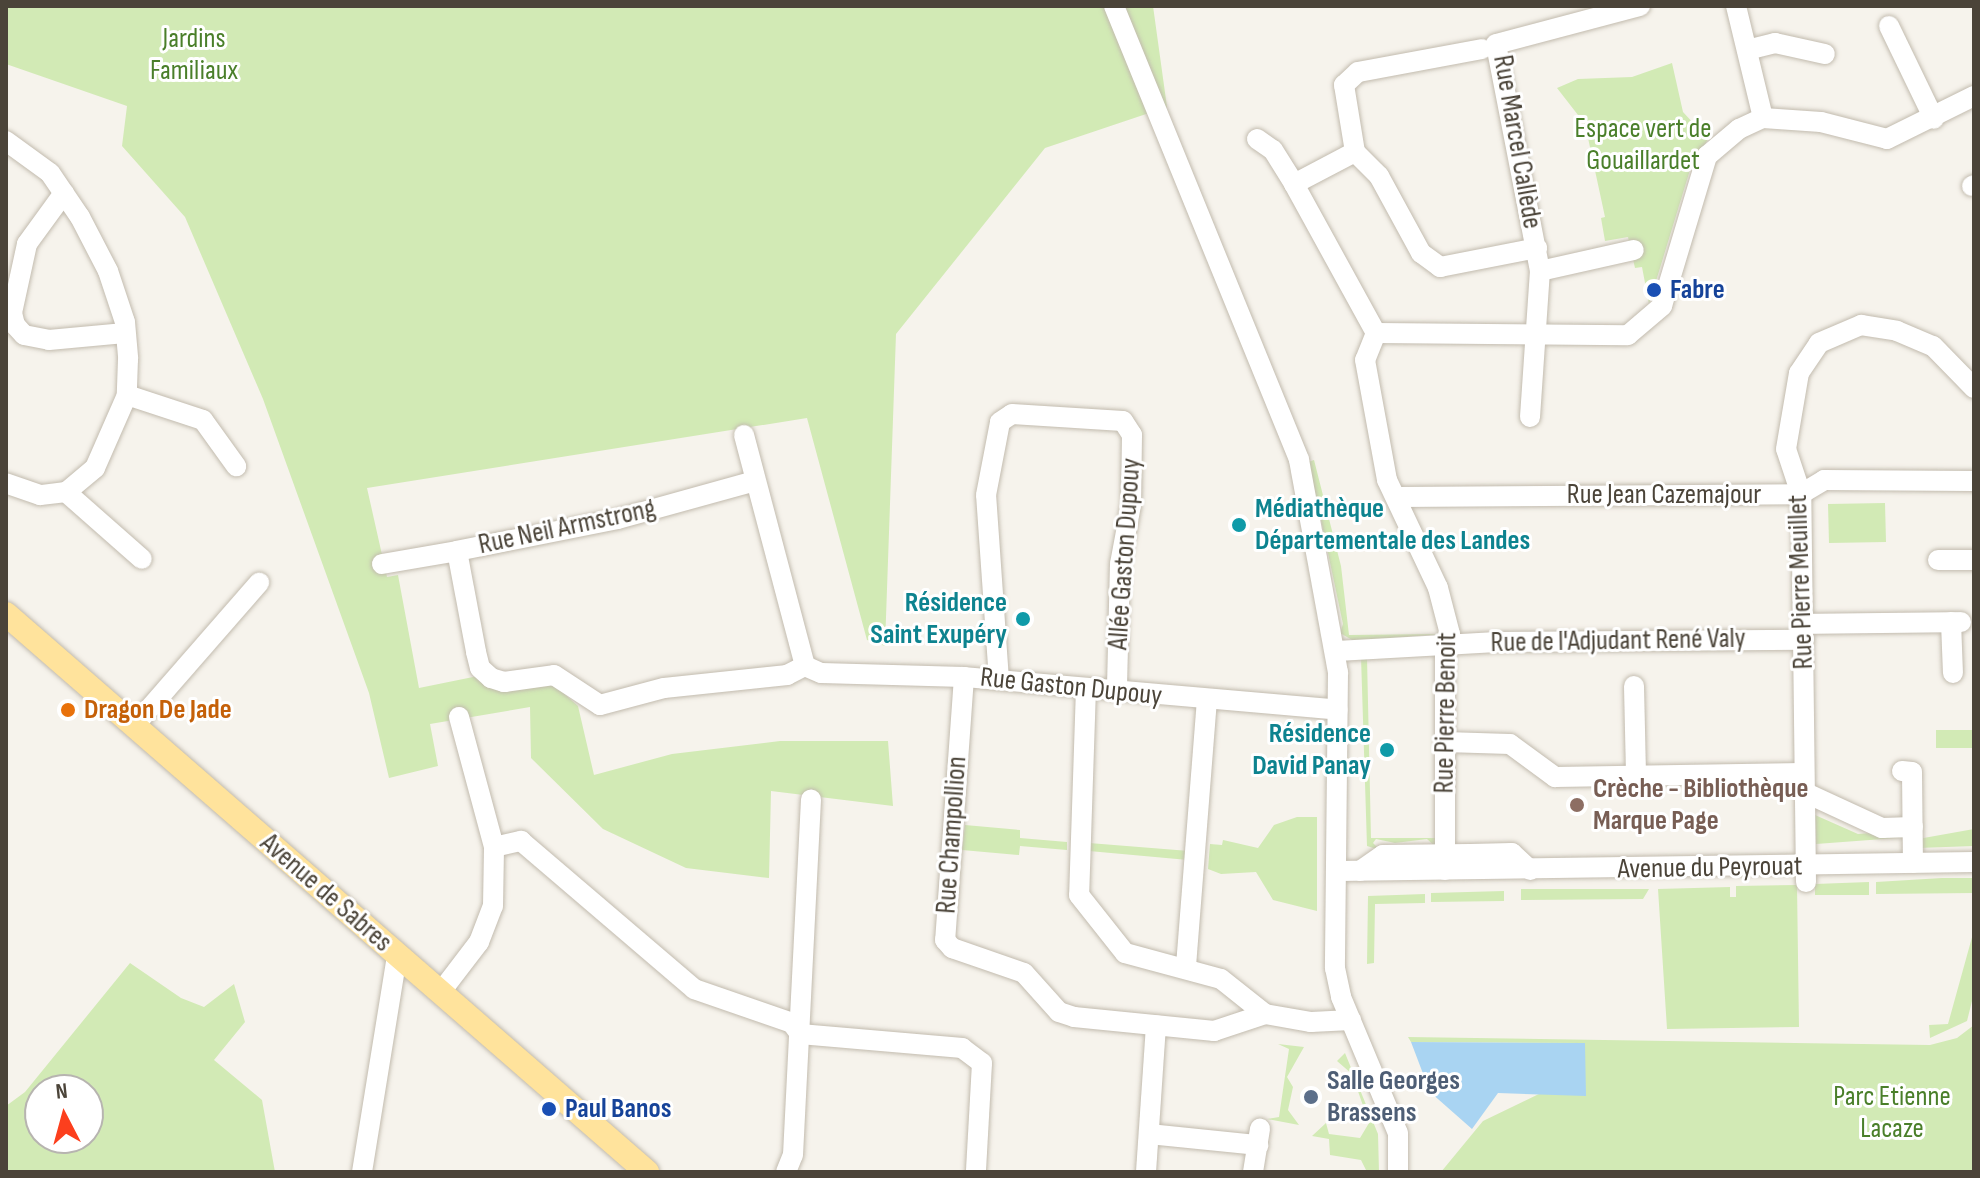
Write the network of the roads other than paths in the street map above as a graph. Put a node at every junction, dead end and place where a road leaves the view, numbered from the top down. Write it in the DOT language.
graph roads {
  1 [pos="1114,6"];
  2 [pos="1640,6"];
  3 [pos="1736,6"];
  4 [pos="1889,26"];
  5 [pos="1482,49"];
  6 [pos="1747,50"];
  7 [pos="1825,54"];
  8 [pos="1974,96"];
  9 [pos="1763,118"];
  10 [pos="1934,119"];
  11 [pos="1257,139"];
  12 [pos="6,141"];
  13 [pos="1355,152"];
  14 [pos="1294,184"];
  15 [pos="64,193"];
  16 [pos="1537,248"];
  17 [pos="1634,250"];
  18 [pos="1540,271"];
  19 [pos="125,333"];
  20 [pos="1376,333"];
  21 [pos="1532,336"];
  22 [pos="1974,388"];
  23 [pos="127,395"];
  24 [pos="1530,417"];
  25 [pos="744,435"];
  26 [pos="236,466"];
  27 [pos="755,481"];
  28 [pos="1974,481"];
  29 [pos="6,483"];
  30 [pos="66,492"];
  31 [pos="1801,494"];
  32 [pos="1399,497"];
  33 [pos="457,551"];
  34 [pos="142,559"];
  35 [pos="1938,560"];
  36 [pos="1974,560"];
  37 [pos="382,564"];
  38 [pos="259,583"];
  39 [pos="6,614"];
  40 [pos="1804,632"];
  41 [pos="1445,645"];
  42 [pos="1337,651"];
  43 [pos="805,666"];
  44 [pos="1953,673"];
  45 [pos="964,677"];
  46 [pos="999,680"];
  47 [pos="1634,686"];
  48 [pos="1086,688"];
  49 [pos="1117,691"];
  50 [pos="1207,701"];
  51 [pos="1338,710"];
  52 [pos="459,717"];
  53 [pos="135,725"];
  54 [pos="1445,742"];
  55 [pos="1902,771"];
  56 [pos="1642,774"];
  57 [pos="1804,782"];
  58 [pos="811,799"];
  59 [pos="1913,827"];
  60 [pos="494,847"];
  61 [pos="1974,862"];
  62 [pos="1445,863"];
  63 [pos="1913,863"];
  64 [pos="1339,871"];
  65 [pos="1806,874"];
  66 [pos="397,957"];
  67 [pos="1186,966"];
  68 [pos="440,993"];
  69 [pos="1265,1014"];
  70 [pos="1351,1020"];
  71 [pos="1156,1025"];
  72 [pos="800,1034"];
  73 [pos="1149,1134"];
  74 [pos="632,1167"];
  75 [pos="362,1172"];
  76 [pos="786,1172"];
  77 [pos="976,1172"];
  78 [pos="1146,1172"];
  79 [pos="1253,1172"];
  80 [pos="1398,1172"];
  1 -- 42 [label="street"];
  2 -- 16 [label="street, Rue Marcel Callède"];
  3 -- 6 [label="street"];
  4 -- 10 [label="street"];
  5 -- 13 [label="street"];
  6 -- 7 [label="street"];
  6 -- 9 [label="street"];
  8 -- 10 [label="street"];
  9 -- 10 [label="street"];
  9 -- 21 [label="street"];
  11 -- 14 [label="street"];
  12 -- 15 [label="street"];
  13 -- 14 [label="street"];
  13 -- 16 [label="street"];
  14 -- 20 [label="street"];
  15 -- 19 [label="street"];
  15 -- 19 [label="street"];
  16 -- 18 [label="street, Rue Marcel Callède"];
  17 -- 18 [label="street"];
  18 -- 21 [label="street, Rue Marcel Callède"];
  19 -- 23 [label="street"];
  20 -- 21 [label="street"];
  20 -- 32 [label="street, Rue Pierre Benoit"];
  21 -- 24 [label="street, Rue Marcel Callède"];
  22 -- 31 [label="street, Rue Pierre Meuillet"];
  23 -- 26 [label="street"];
  23 -- 30 [label="street"];
  25 -- 27 [label="street"];
  27 -- 33 [label="street, Rue Neil Armstrong"];
  27 -- 43 [label="street"];
  28 -- 31 [label="street, Rue Jean Cazemajour"];
  29 -- 30 [label="street"];
  30 -- 34 [label="street"];
  31 -- 32 [label="street, Rue Jean Cazemajour"];
  31 -- 40 [label="street, Rue Pierre Meuillet"];
  32 -- 41 [label="street, Rue Pierre Benoit"];
  33 -- 37 [label="street"];
  33 -- 43 [label="street, Rue Neil Armstrong"];
  35 -- 36 [label="street"];
  38 -- 53 [label="street"];
  39 -- 53 [label="main road, Avenue de Sabres"];
  40 -- 41 [label="street, Rue de l'Adjudant René Valy"];
  40 -- 44 [label="street, Rue de l'Adjudant René Valy"];
  40 -- 57 [label="street, Rue Pierre Meuillet"];
  41 -- 42 [label="street, Rue de l'Adjudant René Valy"];
  41 -- 54 [label="street, Rue Pierre Benoit"];
  42 -- 51 [label="street"];
  43 -- 45 [label="street, Rue Gaston Dupouy"];
  45 -- 46 [label="street, Rue Gaston Dupouy"];
  45 -- 71 [label="street, Rue Champollion"];
  46 -- 48 [label="street, Rue Gaston Dupouy"];
  46 -- 49 [label="street, Allée Gaston Dupouy"];
  47 -- 56 [label="street"];
  48 -- 49 [label="street, Rue Gaston Dupouy"];
  48 -- 67 [label="street"];
  49 -- 50 [label="street, Rue Gaston Dupouy"];
  50 -- 51 [label="street, Rue Gaston Dupouy"];
  50 -- 67 [label="street"];
  51 -- 64 [label="street"];
  52 -- 60 [label="street"];
  53 -- 66 [label="main road, Avenue de Sabres"];
  54 -- 56 [label="street"];
  54 -- 62 [label="street, Rue Pierre Benoit"];
  55 -- 59 [label="street"];
  56 -- 57 [label="street"];
  57 -- 59 [label="street"];
  57 -- 65 [label="street, Rue Pierre Meuillet"];
  58 -- 72 [label="street"];
  59 -- 63 [label="street"];
  60 -- 68 [label="street"];
  60 -- 72 [label="street"];
  61 -- 63 [label="street, Avenue du Peyrouat"];
  62 -- 64 [label="street, Avenue du Peyrouat"];
  62 -- 65 [label="street, Avenue du Peyrouat"];
  63 -- 65 [label="street, Avenue du Peyrouat"];
  64 -- 70 [label="street"];
  66 -- 68 [label="main road, Avenue de Sabres"];
  66 -- 75 [label="street"];
  67 -- 69 [label="street"];
  68 -- 74 [label="main road, Avenue de Sabres"];
  69 -- 70 [label="street, Rue Champollion"];
  69 -- 71 [label="street, Rue Champollion"];
  70 -- 80 [label="street"];
  71 -- 73 [label="street"];
  72 -- 76 [label="street"];
  72 -- 77 [label="street"];
  73 -- 78 [label="street"];
  73 -- 79 [label="street"];
}
